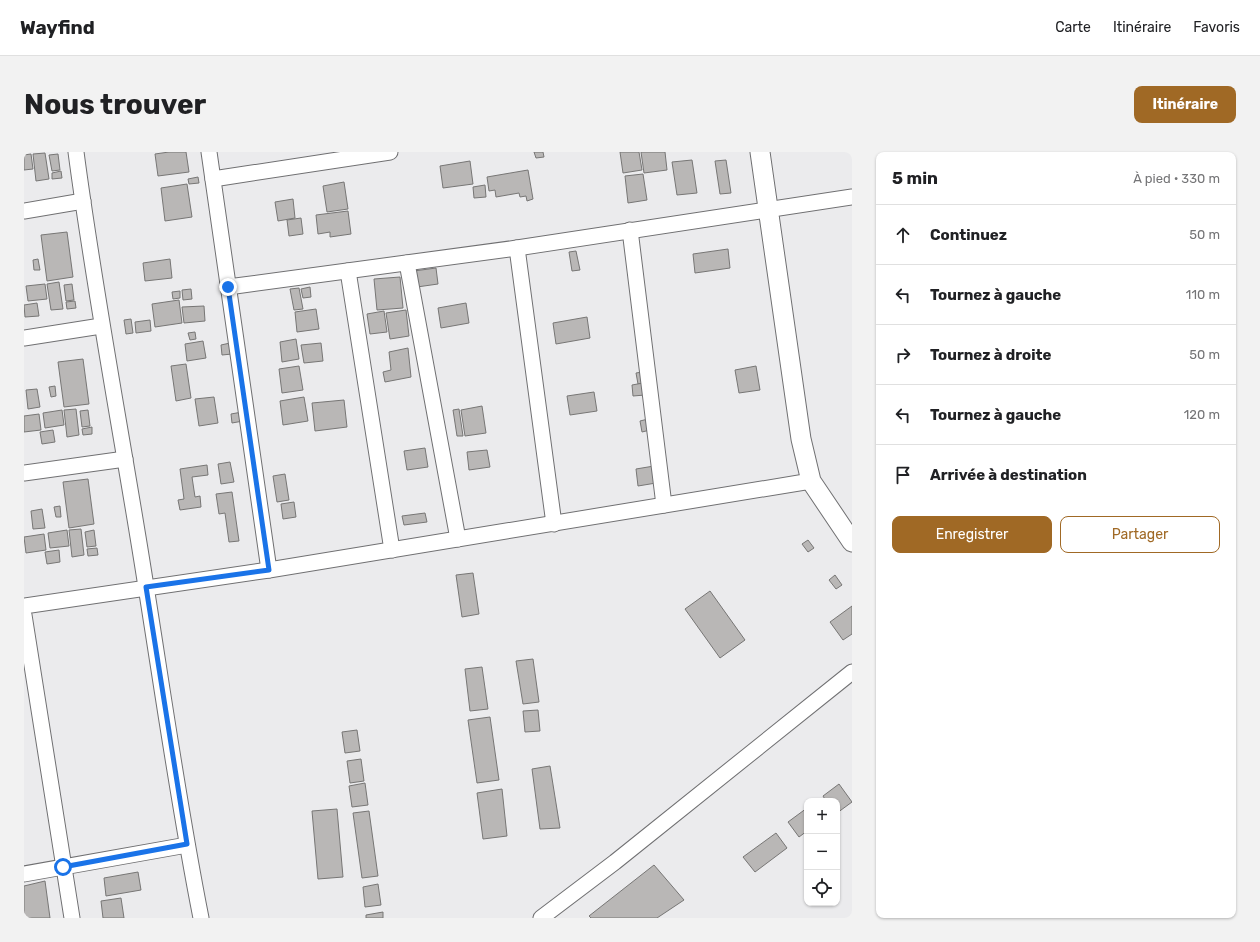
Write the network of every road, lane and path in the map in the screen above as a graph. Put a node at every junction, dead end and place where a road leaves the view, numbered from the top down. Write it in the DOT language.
graph roads {
  1 [pos="76,152"];
  2 [pos="209,152"];
  3 [pos="390,152"];
  4 [pos="760,152"];
  5 [pos="213,178"];
  6 [pos="852,198"];
  7 [pos="83,202"];
  8 [pos="769,210"];
  9 [pos="24,211"];
  10 [pos="630,230"];
  11 [pos="517,248"];
  12 [pos="407,262"];
  13 [pos="348,270"];
  14 [pos="228,287"];
  15 [pos="101,326"];
  16 [pos="24,338"];
  17 [pos="125,459"];
  18 [pos="24,473"];
  19 [pos="811,481"];
  20 [pos="664,505"];
  21 [pos="554,524"];
  22 [pos="458,539"];
  23 [pos="852,542"];
  24 [pos="392,550"];
  25 [pos="269,570"];
  26 [pos="146,587"];
  27 [pos="24,606"];
  28 [pos="24,615"];
  29 [pos="852,672"];
  30 [pos="187,844"];
  31 [pos="63,867"];
  32 [pos="24,874"];
  33 [pos="72,918"];
  34 [pos="201,918"];
  35 [pos="541,918"];
  1 -- 7 [label="street"];
  2 -- 5 [label="street"];
  3 -- 5 [label="street"];
  4 -- 8 [label="street"];
  5 -- 14 [label="street"];
  6 -- 8 [label="street"];
  7 -- 9 [label="street"];
  7 -- 15 [label="street"];
  8 -- 10 [label="street"];
  8 -- 19 [label="street"];
  10 -- 11 [label="street"];
  10 -- 20 [label="street"];
  11 -- 12 [label="street"];
  11 -- 21 [label="street"];
  12 -- 13 [label="street"];
  12 -- 22 [label="street"];
  13 -- 14 [label="street"];
  13 -- 24 [label="street"];
  14 -- 25 [label="street"];
  15 -- 16 [label="street"];
  15 -- 17 [label="street"];
  17 -- 18 [label="street"];
  17 -- 26 [label="street"];
  19 -- 20 [label="street"];
  19 -- 23 [label="street"];
  20 -- 21 [label="street"];
  21 -- 22 [label="street"];
  22 -- 24 [label="street"];
  24 -- 25 [label="street"];
  25 -- 26 [label="street"];
  26 -- 27 [label="street"];
  26 -- 30 [label="street"];
  28 -- 31 [label="street"];
  29 -- 35 [label="street"];
  30 -- 31 [label="street"];
  30 -- 34 [label="street"];
  31 -- 32 [label="street"];
  31 -- 33 [label="street"];
}
